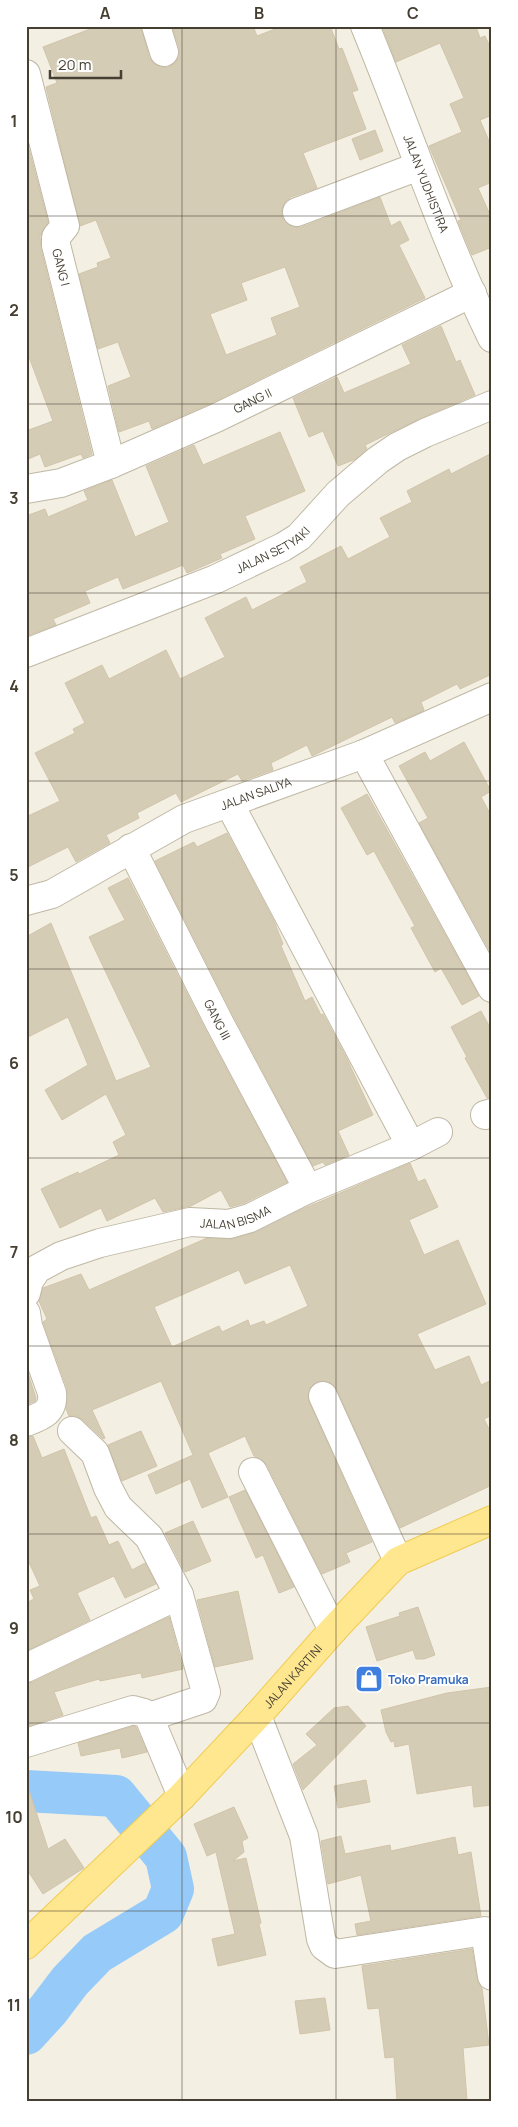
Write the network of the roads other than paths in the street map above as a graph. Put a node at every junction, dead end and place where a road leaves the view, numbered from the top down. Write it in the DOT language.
graph roads {
  1 [pos="156,26"];
  2 [pos="365,26"];
  3 [pos="164,52"];
  4 [pos="26,74"];
  5 [pos="419,166"];
  6 [pos="297,212"];
  7 [pos="472,293"];
  8 [pos="492,338"];
  9 [pos="492,405"];
  10 [pos="111,464"];
  11 [pos="26,489"];
  12 [pos="26,653"];
  13 [pos="492,697"];
  14 [pos="364,754"];
  15 [pos="229,803"];
  16 [pos="131,848"];
  17 [pos="26,901"];
  18 [pos="492,988"];
  19 [pos="438,1132"];
  20 [pos="411,1146"];
  21 [pos="308,1189"];
  22 [pos="27,1285"];
  23 [pos="27,1322"];
  24 [pos="323,1396"];
  25 [pos="26,1422"];
  26 [pos="72,1431"];
  27 [pos="253,1472"];
  28 [pos="492,1520"];
  29 [pos="398,1561"];
  30 [pos="179,1595"];
  31 [pos="333,1630"];
  32 [pos="26,1668"];
  33 [pos="257,1716"];
  34 [pos="149,1717"];
  35 [pos="26,1743"];
  36 [pos="177,1801"];
  37 [pos="489,1930"];
  38 [pos="26,1945"];
  39 [pos="492,1976"];
  1 -- 3 [label="street"];
  2 -- 5 [label="street, JALAN YUDHISTIRA"];
  4 -- 10 [label="street, GANG I"];
  5 -- 6 [label="street"];
  5 -- 7 [label="street, JALAN YUDHISTIRA"];
  7 -- 8 [label="street, JALAN YUDHISTIRA"];
  7 -- 10 [label="street, GANG II"];
  9 -- 12 [label="street, JALAN SETYAKI"];
  10 -- 11 [label="street, GANG II"];
  13 -- 14 [label="street, JALAN SALIYA"];
  14 -- 15 [label="street, JALAN SALIYA"];
  14 -- 18 [label="street"];
  15 -- 16 [label="street, JALAN SALIYA"];
  15 -- 20 [label="street"];
  16 -- 17 [label="street, JALAN SALIYA"];
  16 -- 21 [label="street, GANG III"];
  19 -- 20 [label="street, JALAN BISMA"];
  20 -- 21 [label="street, JALAN BISMA"];
  21 -- 22 [label="street, JALAN BISMA"];
  23 -- 25 [label="street"];
  24 -- 29 [label="street"];
  26 -- 30 [label="street"];
  27 -- 31 [label="street"];
  28 -- 29 [label="main road, JALAN KARTINI"];
  29 -- 31 [label="main road, JALAN KARTINI"];
  30 -- 32 [label="street"];
  30 -- 34 [label="street"];
  31 -- 33 [label="main road, JALAN KARTINI"];
  33 -- 36 [label="main road, JALAN KARTINI"];
  33 -- 37 [label="street"];
  34 -- 35 [label="street"];
  34 -- 36 [label="street"];
  36 -- 38 [label="main road, JALAN KARTINI"];
  37 -- 39 [label="street"];
}
